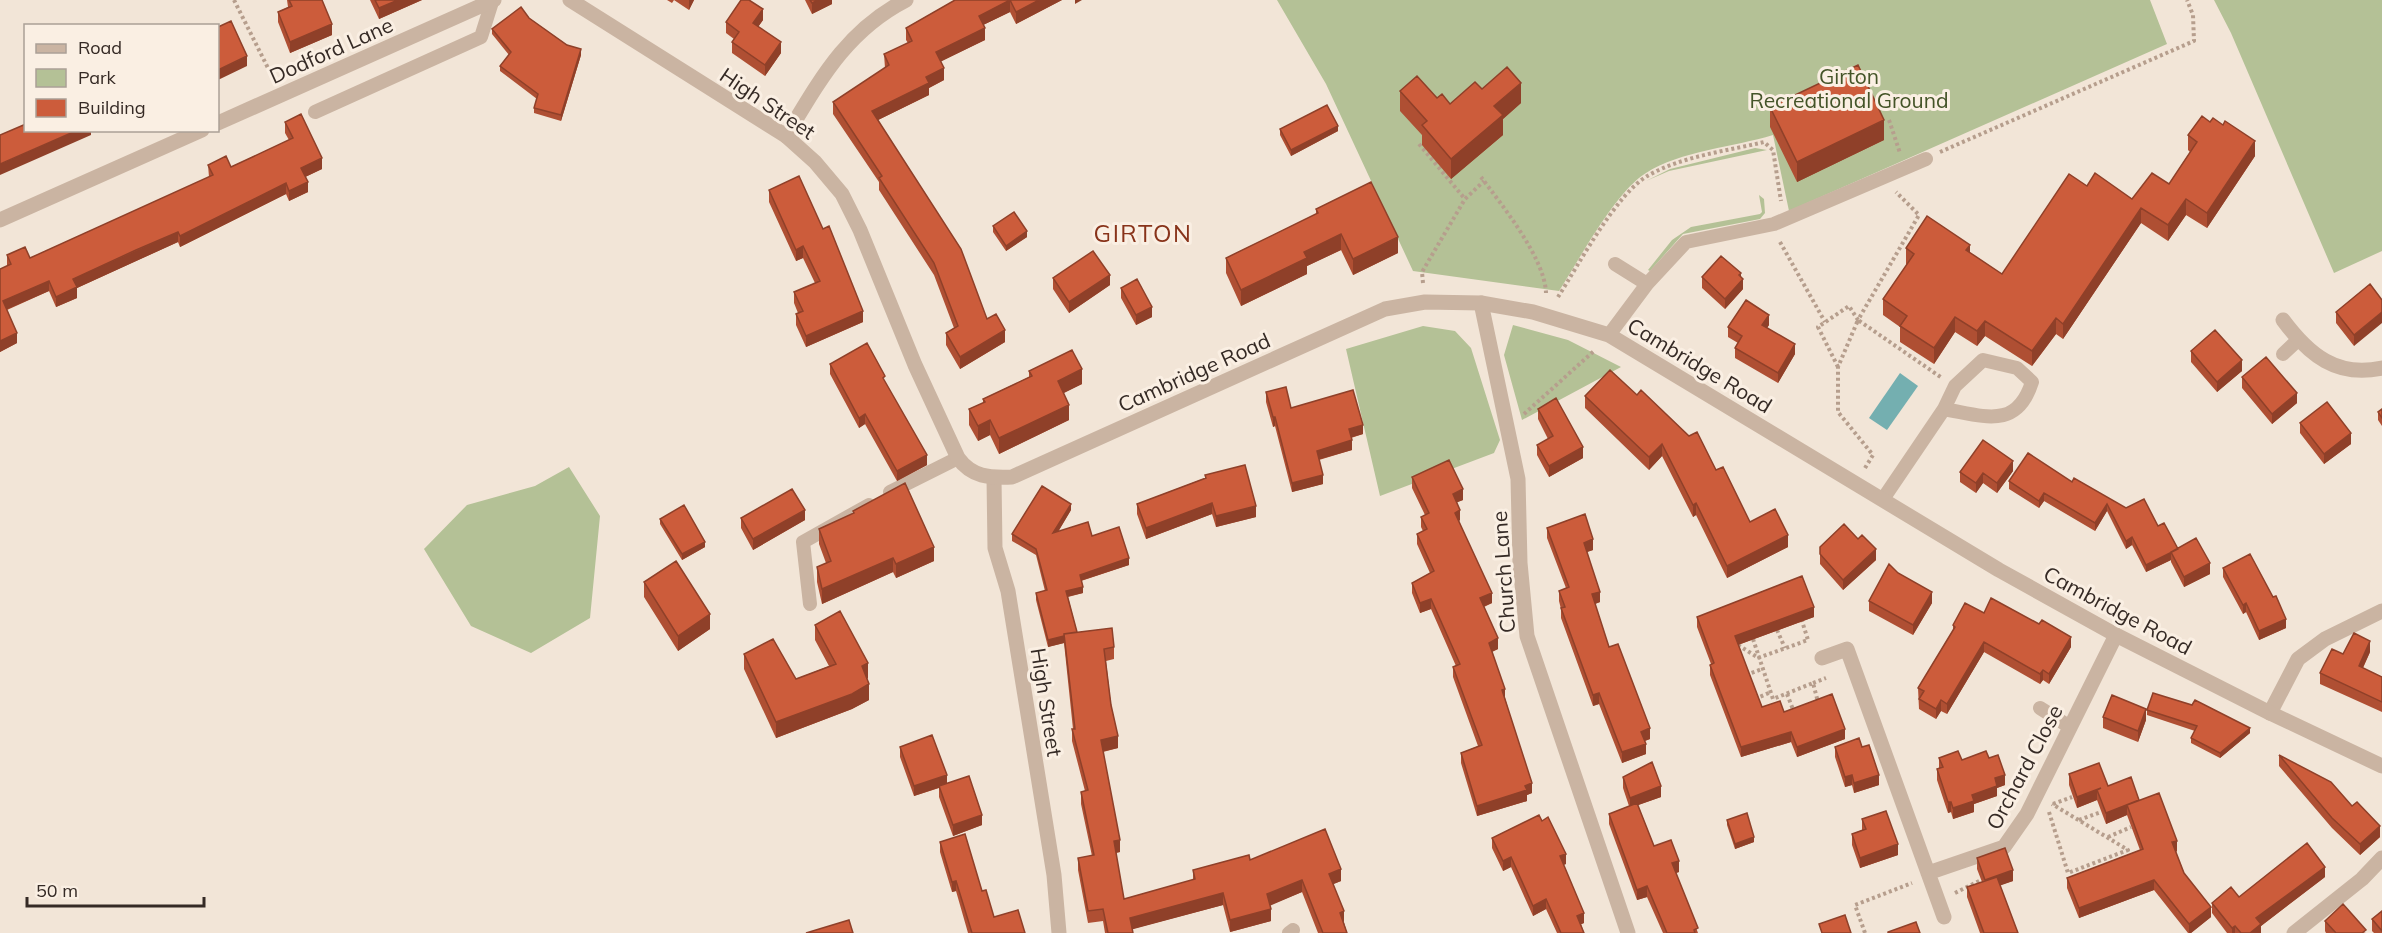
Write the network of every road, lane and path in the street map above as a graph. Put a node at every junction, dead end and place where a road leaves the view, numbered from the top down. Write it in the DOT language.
graph roads {
  1 [pos="234,0"];
  2 [pos="570,0"];
  3 [pos="906,0"];
  4 [pos="2187,0"];
  5 [pos="493,1"];
  6 [pos="281,94"];
  7 [pos="315,112"];
  8 [pos="1888,120"];
  9 [pos="219,123"];
  10 [pos="198,132"];
  11 [pos="786,136"];
  12 [pos="1419,144"];
  13 [pos="1926,159"];
  14 [pos="1905,168"];
  15 [pos="1481,177"];
  16 [pos="1881,180"];
  17 [pos="1484,181"];
  18 [pos="1465,199"];
  19 [pos="0,220"];
  20 [pos="1784,220"];
  21 [pos="1777,237"];
  22 [pos="1615,264"];
  23 [pos="1647,284"];
  24 [pos="1546,293"];
  25 [pos="1558,297"];
  26 [pos="1425,302"];
  27 [pos="1481,303"];
  28 [pos="1858,320"];
  29 [pos="2283,320"];
  30 [pos="1825,322"];
  31 [pos="1609,335"];
  32 [pos="2298,340"];
  33 [pos="1597,348"];
  34 [pos="2283,354"];
  35 [pos="1838,367"];
  36 [pos="2382,368"];
  37 [pos="1955,386"];
  38 [pos="1944,409"];
  39 [pos="1508,427"];
  40 [pos="1873,455"];
  41 [pos="958,458"];
  42 [pos="994,478"];
  43 [pos="1883,499"];
  44 [pos="810,604"];
  45 [pos="2382,611"];
  46 [pos="1802,621"];
  47 [pos="1778,630"];
  48 [pos="2116,635"];
  49 [pos="1754,639"];
  50 [pos="1738,645"];
  51 [pos="1785,648"];
  52 [pos="1744,649"];
  53 [pos="1737,652"];
  54 [pos="1758,658"];
  55 [pos="1822,658"];
  56 [pos="1762,669"];
  57 [pos="1745,675"];
  58 [pos="1831,676"];
  59 [pos="1813,683"];
  60 [pos="1771,692"];
  61 [pos="1787,694"];
  62 [pos="1754,699"];
  63 [pos="1773,699"];
  64 [pos="1769,703"];
  65 [pos="2040,708"];
  66 [pos="1820,709"];
  67 [pos="2270,713"];
  68 [pos="1796,718"];
  69 [pos="2070,727"];
  70 [pos="2382,766"];
  71 [pos="2072,796"];
  72 [pos="2052,805"];
  73 [pos="2101,812"];
  74 [pos="2079,820"];
  75 [pos="2131,828"];
  76 [pos="2108,837"];
  77 [pos="2128,850"];
  78 [pos="2123,852"];
  79 [pos="2134,854"];
  80 [pos="2382,858"];
  81 [pos="2125,859"];
  82 [pos="2099,862"];
  83 [pos="2101,868"];
  84 [pos="2075,871"];
  85 [pos="1925,876"];
  86 [pos="2077,877"];
  87 [pos="1981,880"];
  88 [pos="1951,895"];
  89 [pos="1944,917"];
  90 [pos="1059,933"];
  91 [pos="1628,933"];
  92 [pos="1864,933"];
  93 [pos="2294,933"];
  1 -- 6 [label="path"];
  2 -- 11 [label="street, High Street"];
  3 -- 11 [label="street"];
  4 -- 13 [label="path"];
  5 -- 6 [label="street, Dodford Lane"];
  5 -- 7 [label="lane"];
  6 -- 9 [label="street, Dodford Lane"];
  8 -- 14 [label="path"];
  10 -- 19 [label="street"];
  11 -- 41 [label="street, High Street"];
  12 -- 18 [label="path"];
  13 -- 14 [label="lane"];
  14 -- 16 [label="lane"];
  15 -- 17 [label="path"];
  16 -- 20 [label="lane"];
  16 -- 28 [label="path"];
  17 -- 18 [label="path"];
  17 -- 24 [label="path"];
  18 -- 26 [label="path"];
  20 -- 23 [label="lane"];
  20 -- 25 [label="path"];
  21 -- 30 [label="path"];
  22 -- 23 [label="lane"];
  23 -- 31 [label="lane"];
  26 -- 27 [label="street, Cambridge Road"];
  26 -- 42 [label="street, Cambridge Road"];
  27 -- 31 [label="street, Cambridge Road"];
  27 -- 39 [label="street, Church Lane"];
  28 -- 30 [label="path"];
  28 -- 35 [label="path"];
  28 -- 37 [label="path"];
  29 -- 32 [label="street"];
  30 -- 35 [label="path"];
  31 -- 43 [label="street, Cambridge Road"];
  32 -- 34 [label="lane"];
  32 -- 36 [label="street"];
  33 -- 39 [label="path"];
  35 -- 40 [label="path"];
  37 -- 38 [label="lane"];
  37 -- 38 [label="lane"];
  38 -- 43 [label="lane"];
  39 -- 91 [label="street, Church Lane"];
  41 -- 42 [label="street"];
  41 -- 44 [label="lane"];
  42 -- 90 [label="street, High Street"];
  43 -- 48 [label="street, Cambridge Road"];
  45 -- 67 [label="street"];
  46 -- 51 [label="path"];
  47 -- 51 [label="path"];
  48 -- 67 [label="street, Cambridge Road"];
  48 -- 69 [label="street, Orchard Close"];
  49 -- 54 [label="path"];
  50 -- 52 [label="path"];
  51 -- 54 [label="path"];
  52 -- 53 [label="path"];
  52 -- 54 [label="path"];
  54 -- 56 [label="path"];
  55 -- 85 [label="street"];
  56 -- 57 [label="path"];
  56 -- 60 [label="path"];
  58 -- 59 [label="path"];
  59 -- 61 [label="path"];
  59 -- 66 [label="path"];
  60 -- 62 [label="path"];
  60 -- 63 [label="path"];
  61 -- 63 [label="path"];
  61 -- 68 [label="path"];
  63 -- 64 [label="path"];
  65 -- 69 [label="lane"];
  67 -- 70 [label="street, Cambridge Road"];
  69 -- 85 [label="street, Orchard Close"];
  71 -- 72 [label="path"];
  72 -- 74 [label="path"];
  72 -- 84 [label="path"];
  73 -- 74 [label="path"];
  74 -- 76 [label="path"];
  75 -- 76 [label="path"];
  76 -- 77 [label="path"];
  77 -- 78 [label="path"];
  77 -- 79 [label="path"];
  78 -- 81 [label="path"];
  78 -- 82 [label="path"];
  80 -- 93 [label="street"];
  82 -- 83 [label="path"];
  82 -- 84 [label="path"];
  84 -- 86 [label="path"];
  85 -- 89 [label="street"];
  85 -- 92 [label="path"];
  87 -- 88 [label="path"];
}
